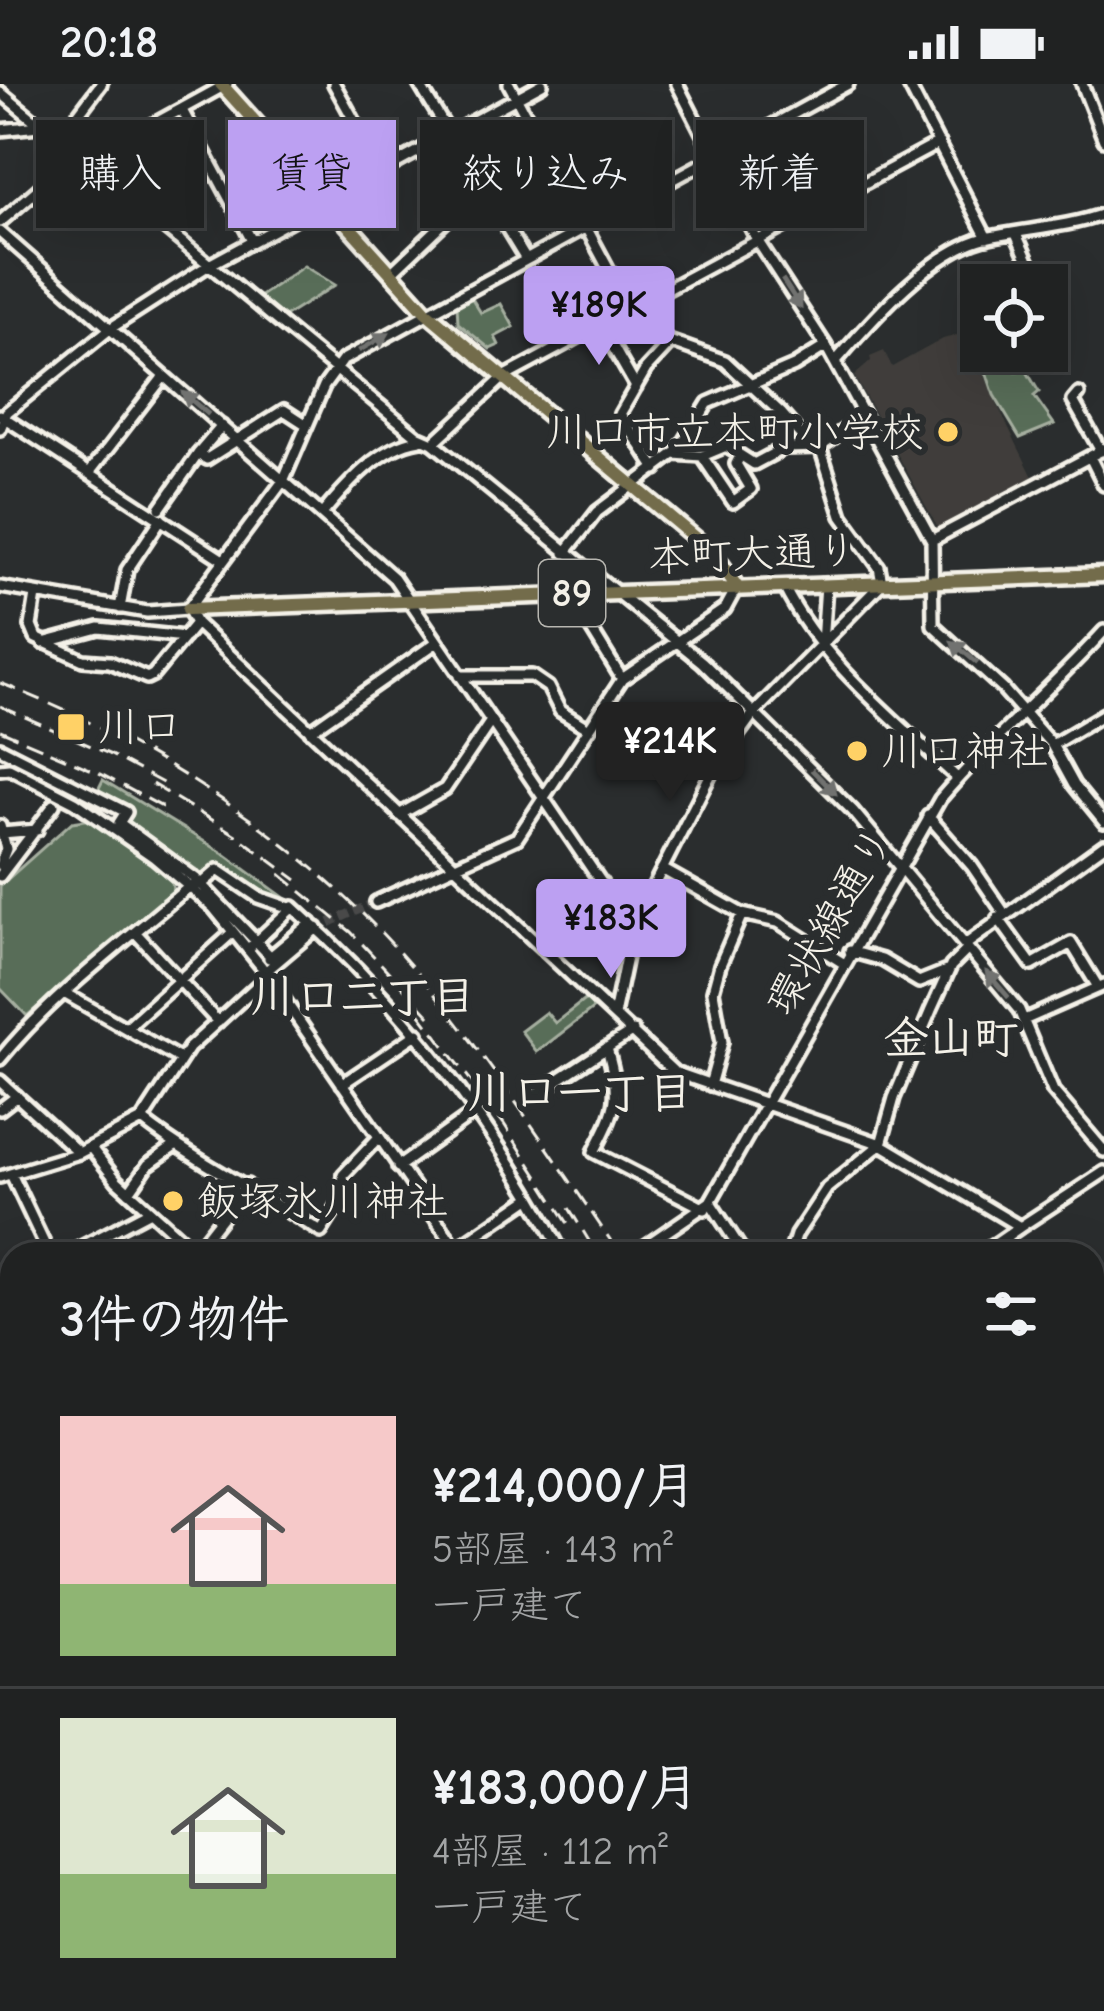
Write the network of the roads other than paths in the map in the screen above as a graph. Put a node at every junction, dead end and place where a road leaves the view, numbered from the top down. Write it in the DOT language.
graph roads {
  1 [pos="101,84"];
  2 [pos="334,84"];
  3 [pos="419,84"];
  4 [pos="509,84"];
  5 [pos="542,84"];
  6 [pos="677,84"];
  7 [pos="848,84"];
  8 [pos="908,84"];
  9 [pos="1082,84"];
  10 [pos="224,85"];
  11 [pos="828,89"];
  12 [pos="0,92"];
  13 [pos="517,98"];
  14 [pos="182,110"];
  15 [pos="74,120"];
  16 [pos="164,120"];
  17 [pos="255,120"];
  18 [pos="354,120"];
  19 [pos="439,120"];
  20 [pos="477,120"];
  21 [pos="529,120"];
  22 [pos="775,120"];
  23 [pos="696,121"];
  24 [pos="36,123"];
  25 [pos="36,126"];
  26 [pos="0,130"];
  27 [pos="1104,140"];
  28 [pos="939,142"];
  29 [pos="36,191"];
  30 [pos="1104,214"];
  31 [pos="0,222"];
  32 [pos="164,228"];
  33 [pos="277,228"];
  34 [pos="350,228"];
  35 [pos="438,228"];
  36 [pos="506,228"];
  37 [pos="582,228"];
  38 [pos="587,228"];
  39 [pos="751,228"];
  40 [pos="0,232"];
  41 [pos="1016,234"];
  42 [pos="987,238"];
  43 [pos="757,240"];
  44 [pos="252,241"];
  45 [pos="526,258"];
  46 [pos="1030,264"];
  47 [pos="209,265"];
  48 [pos="390,274"];
  49 [pos="628,311"];
  50 [pos="426,312"];
  51 [pos="601,326"];
  52 [pos="111,328"];
  53 [pos="670,342"];
  54 [pos="826,346"];
  55 [pos="835,362"];
  56 [pos="334,368"];
  57 [pos="164,376"];
  58 [pos="504,377"];
  59 [pos="750,386"];
  60 [pos="636,387"];
  61 [pos="1079,394"];
  62 [pos="864,416"];
  63 [pos="1,421"];
  64 [pos="307,425"];
  65 [pos="222,426"];
  66 [pos="238,441"];
  67 [pos="429,441"];
  68 [pos="815,447"];
  69 [pos="1102,450"];
  70 [pos="198,454"];
  71 [pos="674,454"];
  72 [pos="702,456"];
  73 [pos="740,456"];
  74 [pos="1090,457"];
  75 [pos="656,470"];
  76 [pos="89,472"];
  77 [pos="283,481"];
  78 [pos="632,485"];
  79 [pos="1104,485"];
  80 [pos="161,513"];
  81 [pos="322,514"];
  82 [pos="932,539"];
  83 [pos="565,553"];
  84 [pos="223,560"];
  85 [pos="1104,575"];
  86 [pos="930,581"];
  87 [pos="882,583"];
  88 [pos="826,585"];
  89 [pos="0,586"];
  90 [pos="784,586"];
  91 [pos="737,587"];
  92 [pos="613,591"];
  93 [pos="568,593"];
  94 [pos="36,596"];
  95 [pos="408,599"];
  96 [pos="120,608"];
  97 [pos="188,609"];
  98 [pos="196,623"];
  99 [pos="1104,631"];
  100 [pos="184,638"];
  101 [pos="678,641"];
  102 [pos="437,642"];
  103 [pos="43,643"];
  104 [pos="822,644"];
  105 [pos="460,676"];
  106 [pos="622,679"];
  107 [pos="754,713"];
  108 [pos="1024,714"];
  109 [pos="1104,714"];
  110 [pos="491,721"];
  111 [pos="589,729"];
  112 [pos="310,730"];
  113 [pos="1052,745"];
  114 [pos="0,748"];
  115 [pos="0,770"];
  116 [pos="957,778"];
  117 [pos="49,789"];
  118 [pos="543,799"];
  119 [pos="54,805"];
  120 [pos="399,815"];
  121 [pos="928,816"];
  122 [pos="98,818"];
  123 [pos="1104,822"];
  124 [pos="1,829"];
  125 [pos="37,830"];
  126 [pos="1104,844"];
  127 [pos="0,866"];
  128 [pos="453,866"];
  129 [pos="898,867"];
  130 [pos="662,869"];
  131 [pos="0,876"];
  132 [pos="202,884"];
  133 [pos="190,886"];
  134 [pos="376,902"];
  135 [pos="290,908"];
  136 [pos="742,914"];
  137 [pos="1001,916"];
  138 [pos="317,927"];
  139 [pos="632,928"];
  140 [pos="233,932"];
  141 [pos="136,933"];
  142 [pos="252,945"];
  143 [pos="966,947"];
  144 [pos="850,951"];
  145 [pos="271,957"];
  146 [pos="843,963"];
  147 [pos="950,970"];
  148 [pos="265,972"];
  149 [pos="180,980"];
  150 [pos="1101,986"];
  151 [pos="64,993"];
  152 [pos="614,1015"];
  153 [pos="1024,1020"];
  154 [pos="218,1022"];
  155 [pos="126,1028"];
  156 [pos="633,1031"];
  157 [pos="418,1033"];
  158 [pos="607,1048"];
  159 [pos="0,1059"];
  160 [pos="180,1059"];
  161 [pos="0,1081"];
  162 [pos="342,1084"];
  163 [pos="710,1085"];
  164 [pos="17,1096"];
  165 [pos="530,1098"];
  166 [pos="764,1106"];
  167 [pos="0,1109"];
  168 [pos="475,1112"];
  169 [pos="142,1120"];
  170 [pos="378,1138"];
  171 [pos="881,1144"];
  172 [pos="175,1146"];
  173 [pos="85,1151"];
  174 [pos="1104,1151"];
  175 [pos="398,1167"];
  176 [pos="1104,1172"];
  177 [pos="5,1176"];
  178 [pos="248,1185"];
  179 [pos="129,1192"];
  180 [pos="530,1198"];
  181 [pos="707,1205"];
  182 [pos="148,1212"];
  183 [pos="1015,1230"];
  184 [pos="42,1242"];
  185 [pos="91,1242"];
  186 [pos="182,1242"];
  187 [pos="202,1242"];
  188 [pos="448,1242"];
  189 [pos="469,1242"];
  190 [pos="556,1242"];
  191 [pos="652,1242"];
  192 [pos="735,1242"];
  193 [pos="794,1242"];
  194 [pos="998,1242"];
  195 [pos="1006,1242"];
  1 -- 15 [label="street"];
  2 -- 18 [label="street"];
  3 -- 19 [label="street"];
  4 -- 13 [label="street"];
  5 -- 13 [label="street"];
  6 -- 23 [label="street"];
  7 -- 11 [label="street"];
  8 -- 28 [label="street"];
  9 -- 27 [label="street"];
  10 -- 14 [label="street"];
  10 -- 17 [label="main road"];
  11 -- 22 [label="street"];
  12 -- 24 [label="street"];
  13 -- 20 [label="street"];
  13 -- 21 [label="street"];
  14 -- 16 [label="street"];
  14 -- 44 [label="street"];
  25 -- 26 [label="street"];
  28 -- 42 [label="street"];
  28 -- 43 [label="street"];
  29 -- 31 [label="street"];
  30 -- 41 [label="street"];
  32 -- 47 [label="street"];
  33 -- 44 [label="street"];
  34 -- 48 [label="main road"];
  35 -- 48 [label="street"];
  36 -- 45 [label="street"];
  37 -- 45 [label="street"];
  38 -- 49 [label="street"];
  39 -- 43 [label="street"];
  40 -- 52 [label="street"];
  41 -- 42 [label="street"];
  41 -- 46 [label="street"];
  42 -- 55 [label="street"];
  43 -- 49 [label="street"];
  43 -- 54 [label="street, one-way"];
  44 -- 47 [label="street"];
  45 -- 50 [label="street"];
  47 -- 52 [label="street"];
  47 -- 56 [label="street"];
  48 -- 50 [label="main road"];
  49 -- 51 [label="street"];
  49 -- 53 [label="street"];
  56 -- 50 [label="street, one-way"];
  50 -- 58 [label="main road"];
  51 -- 58 [label="street"];
  51 -- 60 [label="street"];
  52 -- 57 [label="street"];
  52 -- 63 [label="street"];
  53 -- 59 [label="street"];
  53 -- 60 [label="street"];
  54 -- 55 [label="street"];
  54 -- 59 [label="street"];
  55 -- 62 [label="street"];
  56 -- 64 [label="street"];
  56 -- 67 [label="street"];
  65 -- 57 [label="street, one-way"];
  57 -- 76 [label="street"];
  58 -- 67 [label="street"];
  58 -- 78 [label="main road"];
  59 -- 68 [label="street"];
  59 -- 71 [label="street"];
  60 -- 75 [label="street"];
  61 -- 69 [label="street"];
  62 -- 68 [label="street"];
  62 -- 82 [label="street"];
  63 -- 76 [label="street"];
  64 -- 66 [label="street"];
  64 -- 77 [label="street"];
  65 -- 66 [label="street"];
  65 -- 70 [label="street"];
  66 -- 70 [label="street"];
  66 -- 77 [label="street"];
  67 -- 81 [label="street"];
  67 -- 83 [label="street"];
  68 -- 73 [label="street"];
  68 -- 87 [label="street"];
  69 -- 74 [label="street"];
  70 -- 80 [label="street"];
  71 -- 72 [label="street"];
  71 -- 75 [label="street"];
  72 -- 73 [label="street"];
  72 -- 73 [label="street"];
  74 -- 79 [label="street"];
  74 -- 82 [label="street"];
  75 -- 78 [label="street"];
  76 -- 80 [label="street"];
  77 -- 81 [label="street"];
  77 -- 84 [label="street"];
  78 -- 83 [label="street"];
  78 -- 91 [label="main road"];
  80 -- 84 [label="street"];
  80 -- 96 [label="street"];
  81 -- 95 [label="street"];
  82 -- 86 [label="street"];
  83 -- 92 [label="street"];
  84 -- 97 [label="street"];
  85 -- 86 [label="main road, 本町大通り / 89"];
  86 -- 87 [label="main road, 本町大通り / 89"];
  108 -- 86 [label="street, one-way"];
  87 -- 88 [label="main road, 本町大通り / 89"];
  87 -- 104 [label="street"];
  88 -- 90 [label="main road, 本町大通り / 89"];
  88 -- 104 [label="street"];
  89 -- 94 [label="street"];
  90 -- 91 [label="main road, 本町大通り / 89"];
  90 -- 104 [label="street"];
  91 -- 92 [label="main road, 本町大通り / 89"];
  91 -- 101 [label="street"];
  92 -- 93 [label="main road, 本町大通り / 89"];
  92 -- 101 [label="street"];
  93 -- 95 [label="main road, 本町大通り / 89"];
  93 -- 106 [label="street"];
  94 -- 96 [label="street"];
  94 -- 103 [label="street"];
  95 -- 97 [label="main road, 本町大通り / 89"];
  95 -- 102 [label="street"];
  96 -- 97 [label="street"];
  97 -- 98 [label="street"];
  98 -- 100 [label="street"];
  98 -- 112 [label="street"];
  99 -- 108 [label="street, 環状線通り"];
  100 -- 103 [label="street"];
  100 -- 103 [label="street"];
  101 -- 106 [label="street"];
  101 -- 107 [label="street"];
  102 -- 105 [label="street"];
  102 -- 112 [label="street"];
  104 -- 107 [label="street"];
  104 -- 116 [label="street"];
  105 -- 110 [label="street"];
  105 -- 111 [label="street"];
  106 -- 111 [label="street"];
  107 -- 129 [label="street, one-way"];
  107 -- 130 [label="street"];
  108 -- 113 [label="street"];
  108 -- 116 [label="street, 環状線通り"];
  109 -- 113 [label="street"];
  110 -- 118 [label="street"];
  110 -- 120 [label="street"];
  111 -- 118 [label="street"];
  112 -- 120 [label="street"];
  113 -- 123 [label="street"];
  114 -- 132 [label="street"];
  115 -- 117 [label="street"];
  116 -- 121 [label="street, 環状線通り"];
  117 -- 119 [label="street"];
  117 -- 122 [label="street"];
  118 -- 128 [label="street"];
  118 -- 139 [label="street"];
  119 -- 122 [label="street"];
  119 -- 125 [label="street"];
  120 -- 128 [label="street"];
  121 -- 129 [label="street, 環状線通り"];
  121 -- 137 [label="street"];
  122 -- 133 [label="street"];
  124 -- 125 [label="street"];
  124 -- 127 [label="street"];
  125 -- 131 [label="street"];
  126 -- 137 [label="street"];
  128 -- 134 [label="street"];
  128 -- 152 [label="street"];
  129 -- 143 [label="street"];
  129 -- 144 [label="street, 環状線通り"];
  130 -- 136 [label="street"];
  130 -- 139 [label="street"];
  132 -- 133 [label="street"];
  132 -- 135 [label="street"];
  132 -- 142 [label="street"];
  133 -- 140 [label="street"];
  133 -- 141 [label="street"];
  135 -- 138 [label="street"];
  135 -- 142 [label="street"];
  136 -- 146 [label="street"];
  136 -- 163 [label="street"];
  137 -- 143 [label="street"];
  137 -- 150 [label="street"];
  138 -- 145 [label="street"];
  138 -- 148 [label="street"];
  138 -- 157 [label="street"];
  139 -- 152 [label="street"];
  140 -- 142 [label="street"];
  140 -- 149 [label="street"];
  141 -- 149 [label="street"];
  141 -- 151 [label="street"];
  142 -- 145 [label="street"];
  142 -- 148 [label="street"];
  143 -- 147 [label="street"];
  153 -- 143 [label="street, one-way"];
  144 -- 146 [label="street, 環状線通り"];
  144 -- 147 [label="street"];
  145 -- 148 [label="street"];
  146 -- 166 [label="street, 環状線通り"];
  147 -- 171 [label="street"];
  148 -- 154 [label="street"];
  148 -- 162 [label="street"];
  149 -- 154 [label="street"];
  149 -- 155 [label="street"];
  150 -- 153 [label="street"];
  151 -- 155 [label="street"];
  151 -- 159 [label="street"];
  152 -- 156 [label="street"];
  153 -- 174 [label="street"];
  154 -- 160 [label="street"];
  155 -- 160 [label="street"];
  156 -- 158 [label="street"];
  156 -- 163 [label="street"];
  157 -- 162 [label="street"];
  157 -- 168 [label="street"];
  158 -- 165 [label="street"];
  158 -- 181 [label="street"];
  160 -- 169 [label="street"];
  161 -- 164 [label="street"];
  162 -- 170 [label="street"];
  163 -- 166 [label="street"];
  164 -- 167 [label="street"];
  164 -- 173 [label="street"];
  166 -- 171 [label="street"];
  166 -- 181 [label="street, 環状線通り"];
  168 -- 175 [label="street"];
  168 -- 180 [label="street"];
  169 -- 172 [label="street"];
  169 -- 173 [label="street"];
  170 -- 175 [label="street"];
  170 -- 178 [label="street"];
  171 -- 183 [label="street"];
  171 -- 193 [label="street"];
  172 -- 178 [label="street"];
  172 -- 179 [label="street"];
  173 -- 177 [label="street"];
  173 -- 179 [label="street"];
  175 -- 188 [label="street"];
  176 -- 183 [label="street"];
  177 -- 184 [label="street"];
  178 -- 187 [label="street"];
  179 -- 182 [label="street"];
  180 -- 189 [label="street"];
  180 -- 190 [label="street"];
  181 -- 191 [label="street, 環状線通り"];
  181 -- 192 [label="street"];
  182 -- 185 [label="street"];
  182 -- 186 [label="street"];
  183 -- 194 [label="street"];
  183 -- 195 [label="street"];
}
